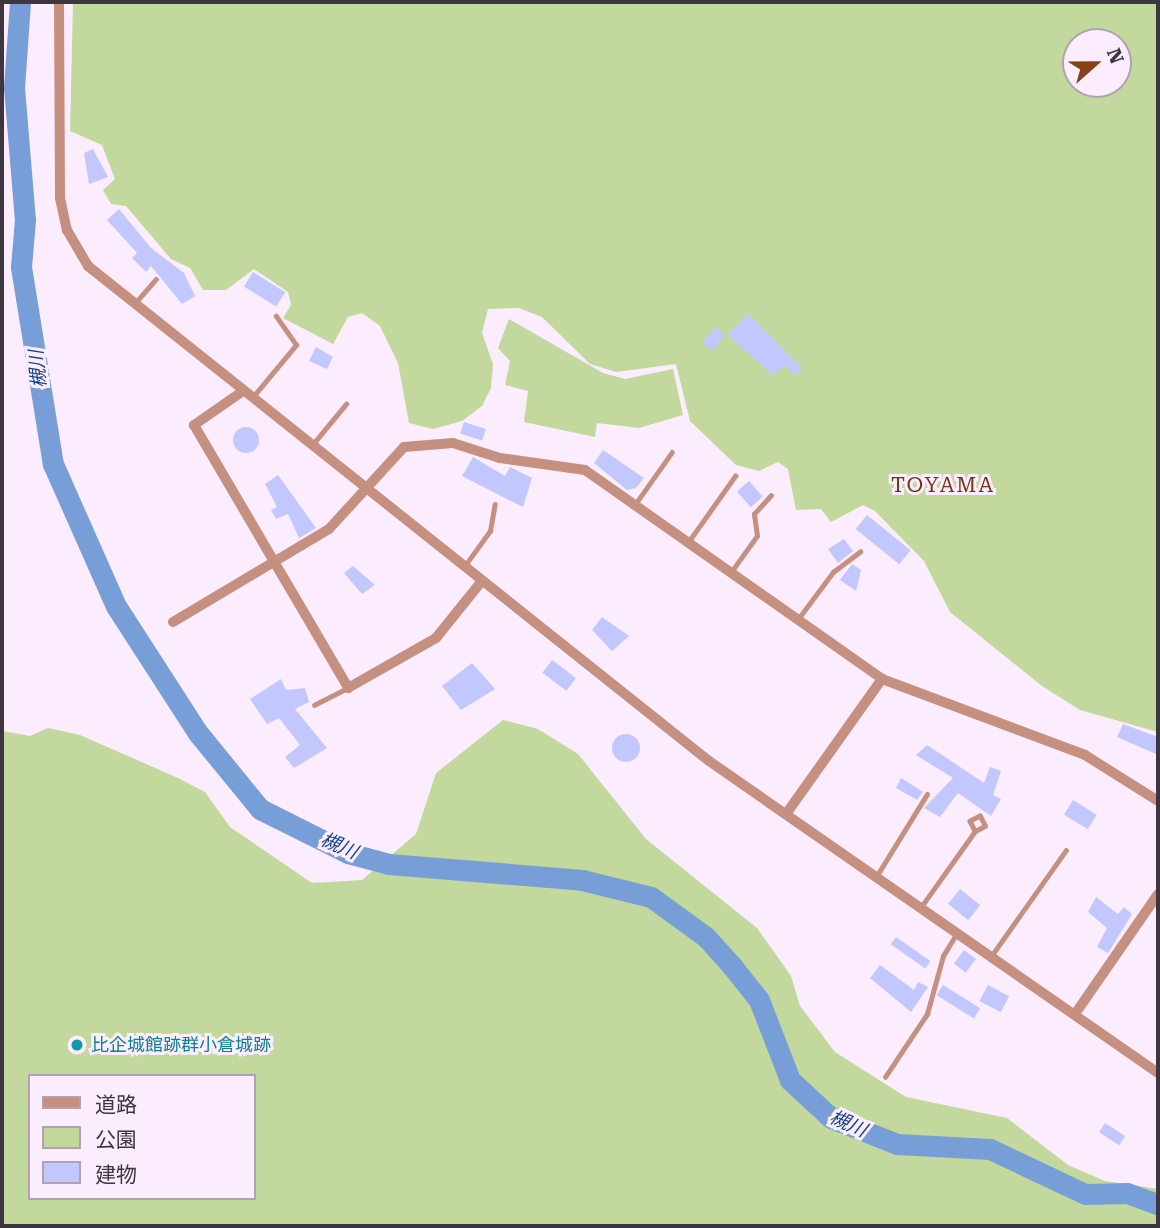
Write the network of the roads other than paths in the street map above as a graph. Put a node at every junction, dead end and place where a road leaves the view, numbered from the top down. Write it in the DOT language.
graph roads {
  1 [pos="59,2"];
  2 [pos="156,279"];
  3 [pos="134,304"];
  4 [pos="276,316"];
  5 [pos="243,391"];
  6 [pos="252,398"];
  7 [pos="346,404"];
  8 [pos="312,446"];
  9 [pos="672,453"];
  10 [pos="735,476"];
  11 [pos="366,489"];
  12 [pos="771,495"];
  13 [pos="495,504"];
  14 [pos="635,506"];
  15 [pos="688,543"];
  16 [pos="860,552"];
  17 [pos="278,562"];
  18 [pos="463,568"];
  19 [pos="730,573"];
  20 [pos="481,582"];
  21 [pos="797,620"];
  22 [pos="173,622"];
  23 [pos="882,679"];
  24 [pos="348,688"];
  25 [pos="314,705"];
  26 [pos="927,794"];
  27 [pos="1158,801"];
  28 [pos="786,814"];
  29 [pos="975,831"];
  30 [pos="1066,850"];
  31 [pos="876,877"];
  32 [pos="1158,894"];
  33 [pos="920,907"];
  34 [pos="957,933"];
  35 [pos="991,956"];
  36 [pos="1075,1014"];
  37 [pos="1158,1073"];
  38 [pos="885,1077"];
  1 -- 3 [label="street"];
  2 -- 3 [label="lane"];
  3 -- 5 [label="street"];
  4 -- 6 [label="lane"];
  5 -- 6 [label="street"];
  5 -- 17 [label="street"];
  6 -- 8 [label="street"];
  7 -- 8 [label="lane"];
  8 -- 11 [label="street"];
  9 -- 14 [label="lane"];
  10 -- 15 [label="lane"];
  11 -- 14 [label="street"];
  11 -- 17 [label="street"];
  11 -- 18 [label="street"];
  12 -- 19 [label="lane"];
  13 -- 18 [label="lane"];
  14 -- 15 [label="street"];
  15 -- 19 [label="street"];
  16 -- 21 [label="lane"];
  17 -- 22 [label="street"];
  17 -- 24 [label="street"];
  18 -- 20 [label="street"];
  19 -- 21 [label="street"];
  20 -- 24 [label="street"];
  20 -- 28 [label="street"];
  21 -- 23 [label="street"];
  23 -- 27 [label="street"];
  23 -- 28 [label="street"];
  24 -- 25 [label="lane"];
  26 -- 31 [label="lane"];
  28 -- 31 [label="street"];
  29 -- 33 [label="lane"];
  30 -- 35 [label="lane"];
  31 -- 33 [label="street"];
  32 -- 36 [label="street"];
  33 -- 34 [label="street"];
  34 -- 35 [label="street"];
  34 -- 38 [label="lane"];
  35 -- 36 [label="street"];
  36 -- 37 [label="street"];
}
